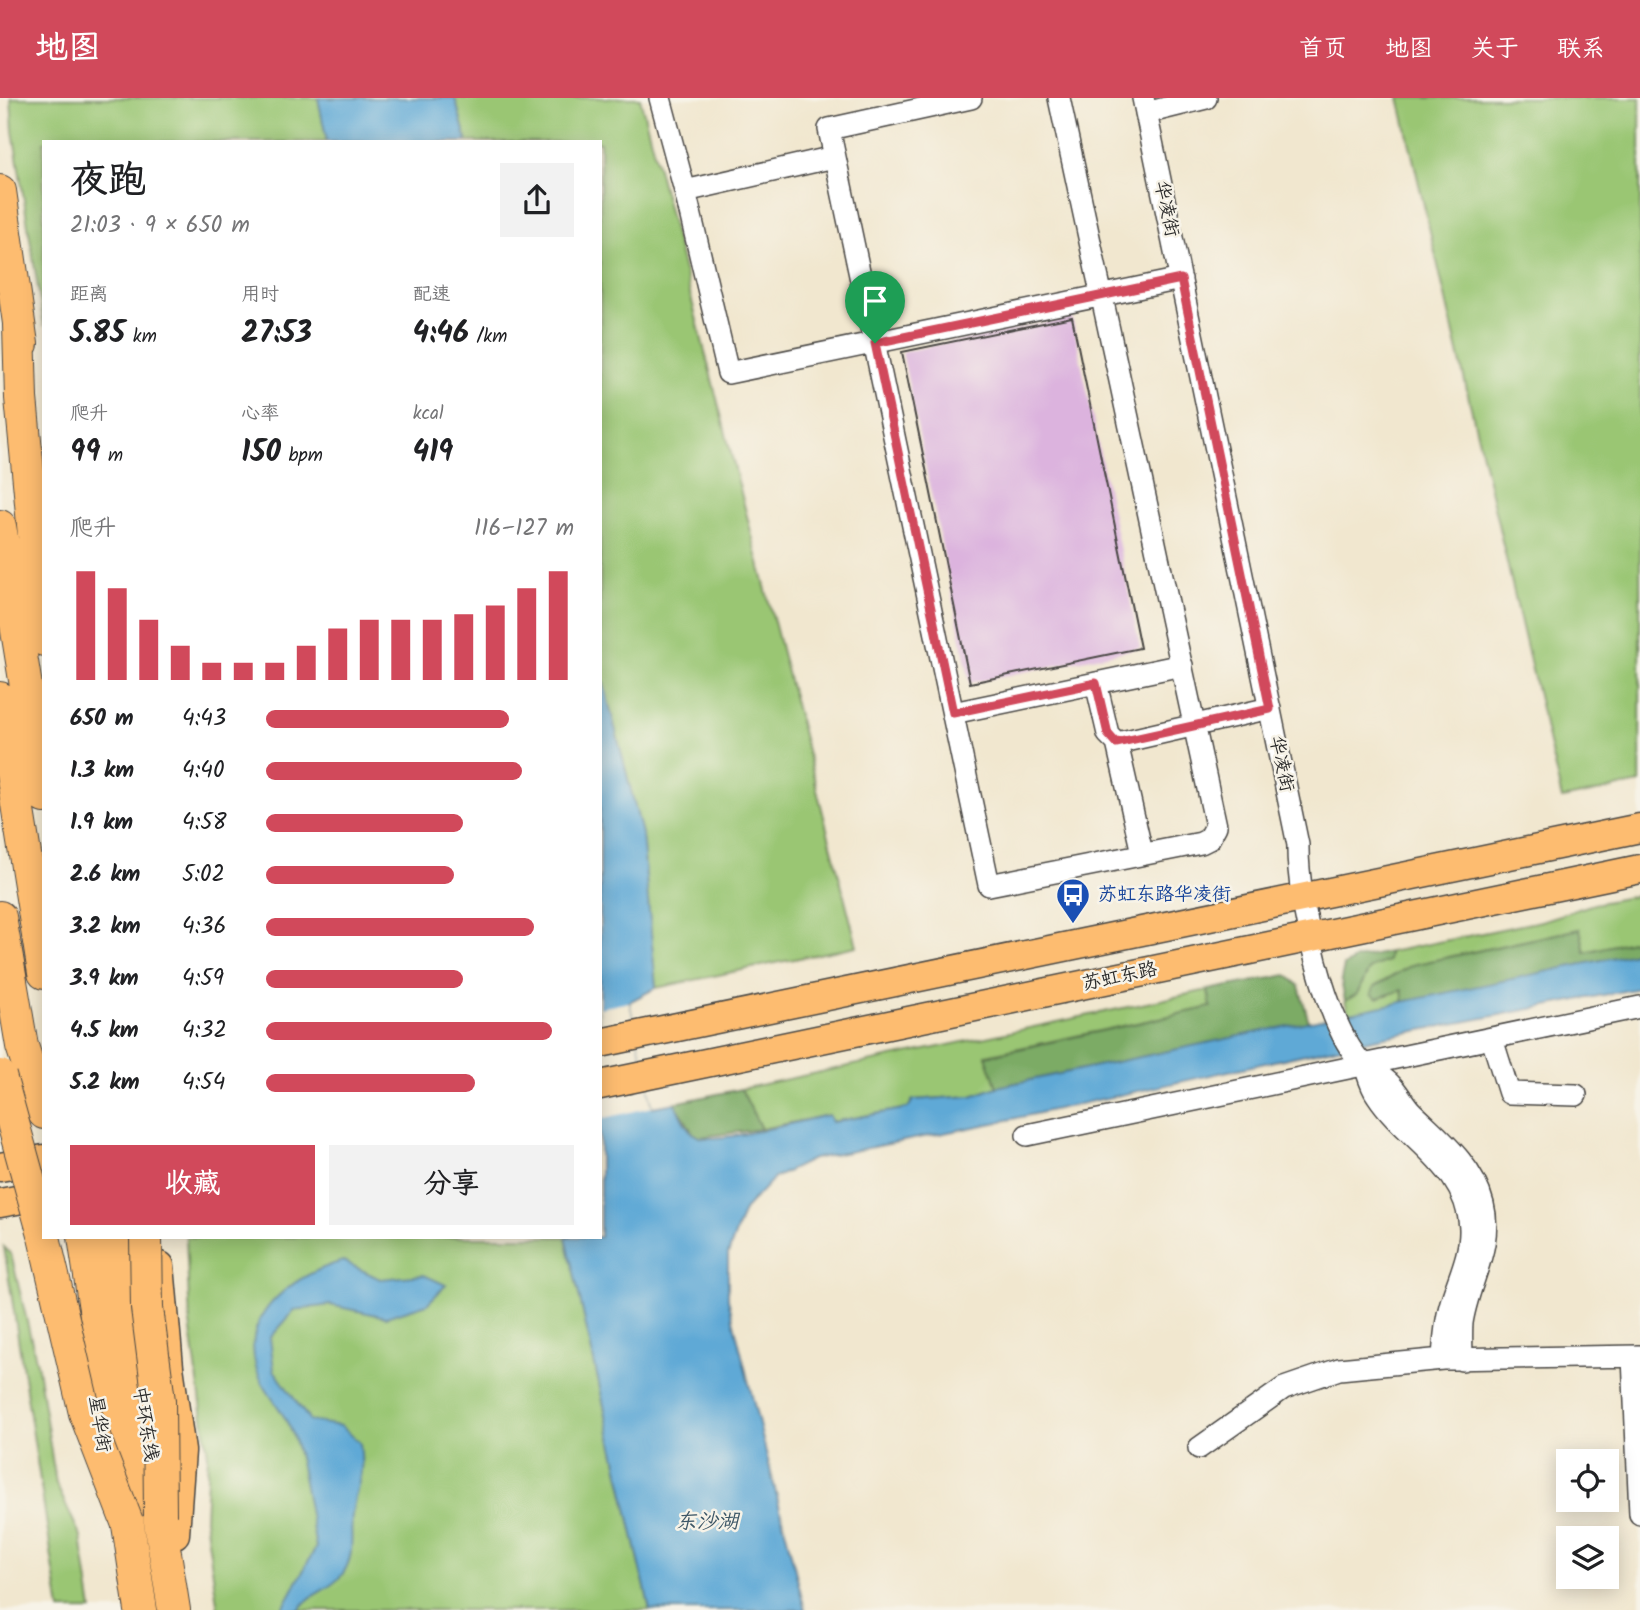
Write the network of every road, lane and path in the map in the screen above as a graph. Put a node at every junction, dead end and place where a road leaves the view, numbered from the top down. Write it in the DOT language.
graph roads {
  1 [pos="660,98"];
  2 [pos="971,98"];
  3 [pos="1059,98"];
  4 [pos="1206,98"];
  5 [pos="1145,105"];
  6 [pos="897,106"];
  7 [pos="834,157"];
  8 [pos="0,191"];
  9 [pos="685,191"];
  10 [pos="1181,279"];
  11 [pos="1104,296"];
  12 [pos="19,325"];
  13 [pos="875,343"];
  14 [pos="0,404"];
  15 [pos="42,465"];
  16 [pos="0,526"];
  17 [pos="42,619"];
  18 [pos="42,639"];
  19 [pos="1182,665"];
  20 [pos="1096,683"];
  21 [pos="0,698"];
  22 [pos="1270,709"];
  23 [pos="953,713"];
  24 [pos="1195,725"];
  25 [pos="1116,743"];
  26 [pos="42,785"];
  27 [pos="1640,828"];
  28 [pos="1142,853"];
  29 [pos="1640,869"];
  30 [pos="1304,899"];
  31 [pos="0,917"];
  32 [pos="1311,937"];
  33 [pos="42,960"];
  34 [pos="1640,1007"];
  35 [pos="1492,1039"];
  36 [pos="602,1043"];
  37 [pos="33,1052"];
  38 [pos="1365,1066"];
  39 [pos="0,1076"];
  40 [pos="602,1085"];
  41 [pos="1576,1095"];
  42 [pos="42,1102"];
  43 [pos="1027,1135"];
  44 [pos="42,1159"];
  45 [pos="0,1167"];
  46 [pos="42,1195"];
  47 [pos="0,1203"];
  48 [pos="42,1229"];
  49 [pos="45,1239"];
  50 [pos="69,1239"];
  51 [pos="84,1239"];
  52 [pos="115,1239"];
  53 [pos="130,1239"];
  54 [pos="146,1239"];
  55 [pos="159,1239"];
  56 [pos="1637,1357"];
  57 [pos="1453,1359"];
  58 [pos="1199,1448"];
  59 [pos="1640,1514"];
  60 [pos="127,1522"];
  61 [pos="167,1525"];
  62 [pos="129,1610"];
  63 [pos="141,1610"];
  64 [pos="174,1610"];
  65 [pos="187,1610"];
  1 -- 9 [label="street"];
  2 -- 6 [label="street"];
  3 -- 11 [label="street"];
  4 -- 5 [label="street"];
  5 -- 10 [label="street, 华凌街"];
  6 -- 7 [label="street"];
  7 -- 9 [label="street"];
  7 -- 13 [label="street"];
  8 -- 12 [label="highway"];
  9 -- 13 [label="street"];
  10 -- 11 [label="street"];
  10 -- 22 [label="street, 华凌街"];
  11 -- 13 [label="street"];
  11 -- 19 [label="street"];
  12 -- 15 [label="highway"];
  12 -- 17 [label="highway"];
  13 -- 23 [label="street"];
  14 -- 18 [label="highway"];
  16 -- 26 [label="highway"];
  19 -- 20 [label="street"];
  19 -- 24 [label="street"];
  20 -- 23 [label="street"];
  20 -- 25 [label="street"];
  21 -- 33 [label="highway"];
  22 -- 24 [label="street"];
  22 -- 30 [label="street, 华凌街"];
  23 -- 28 [label="street"];
  24 -- 25 [label="street"];
  24 -- 28 [label="street"];
  25 -- 28 [label="street"];
  27 -- 30 [label="main road, 苏虹东路"];
  29 -- 32 [label="main road, 苏虹东路"];
  30 -- 32 [label="street, 华凌街"];
  30 -- 36 [label="main road, 苏虹东路"];
  31 -- 37 [label="highway"];
  32 -- 38 [label="street, 华凌街"];
  32 -- 40 [label="main road, 苏虹东路"];
  34 -- 35 [label="street"];
  35 -- 38 [label="street"];
  35 -- 41 [label="street"];
  37 -- 42 [label="highway"];
  38 -- 43 [label="street"];
  38 -- 57 [label="street"];
  39 -- 48 [label="highway, bridge"];
  44 -- 45 [label="main road"];
  46 -- 47 [label="main road"];
  49 -- 60 [label="highway, bridge"];
  50 -- 62 [label="main road, 星华街"];
  51 -- 60 [label="highway, 中环东线, bridge"];
  52 -- 61 [label="highway, 中环东线, bridge"];
  53 -- 61 [label="main road"];
  54 -- 61 [label="highway, bridge"];
  55 -- 61 [label="main road"];
  56 -- 57 [label="street"];
  56 -- 59 [label="street"];
  57 -- 58 [label="street"];
  60 -- 63 [label="highway, 中环东线"];
  61 -- 64 [label="highway, 中环东线"];
  61 -- 65 [label="main road"];
}
